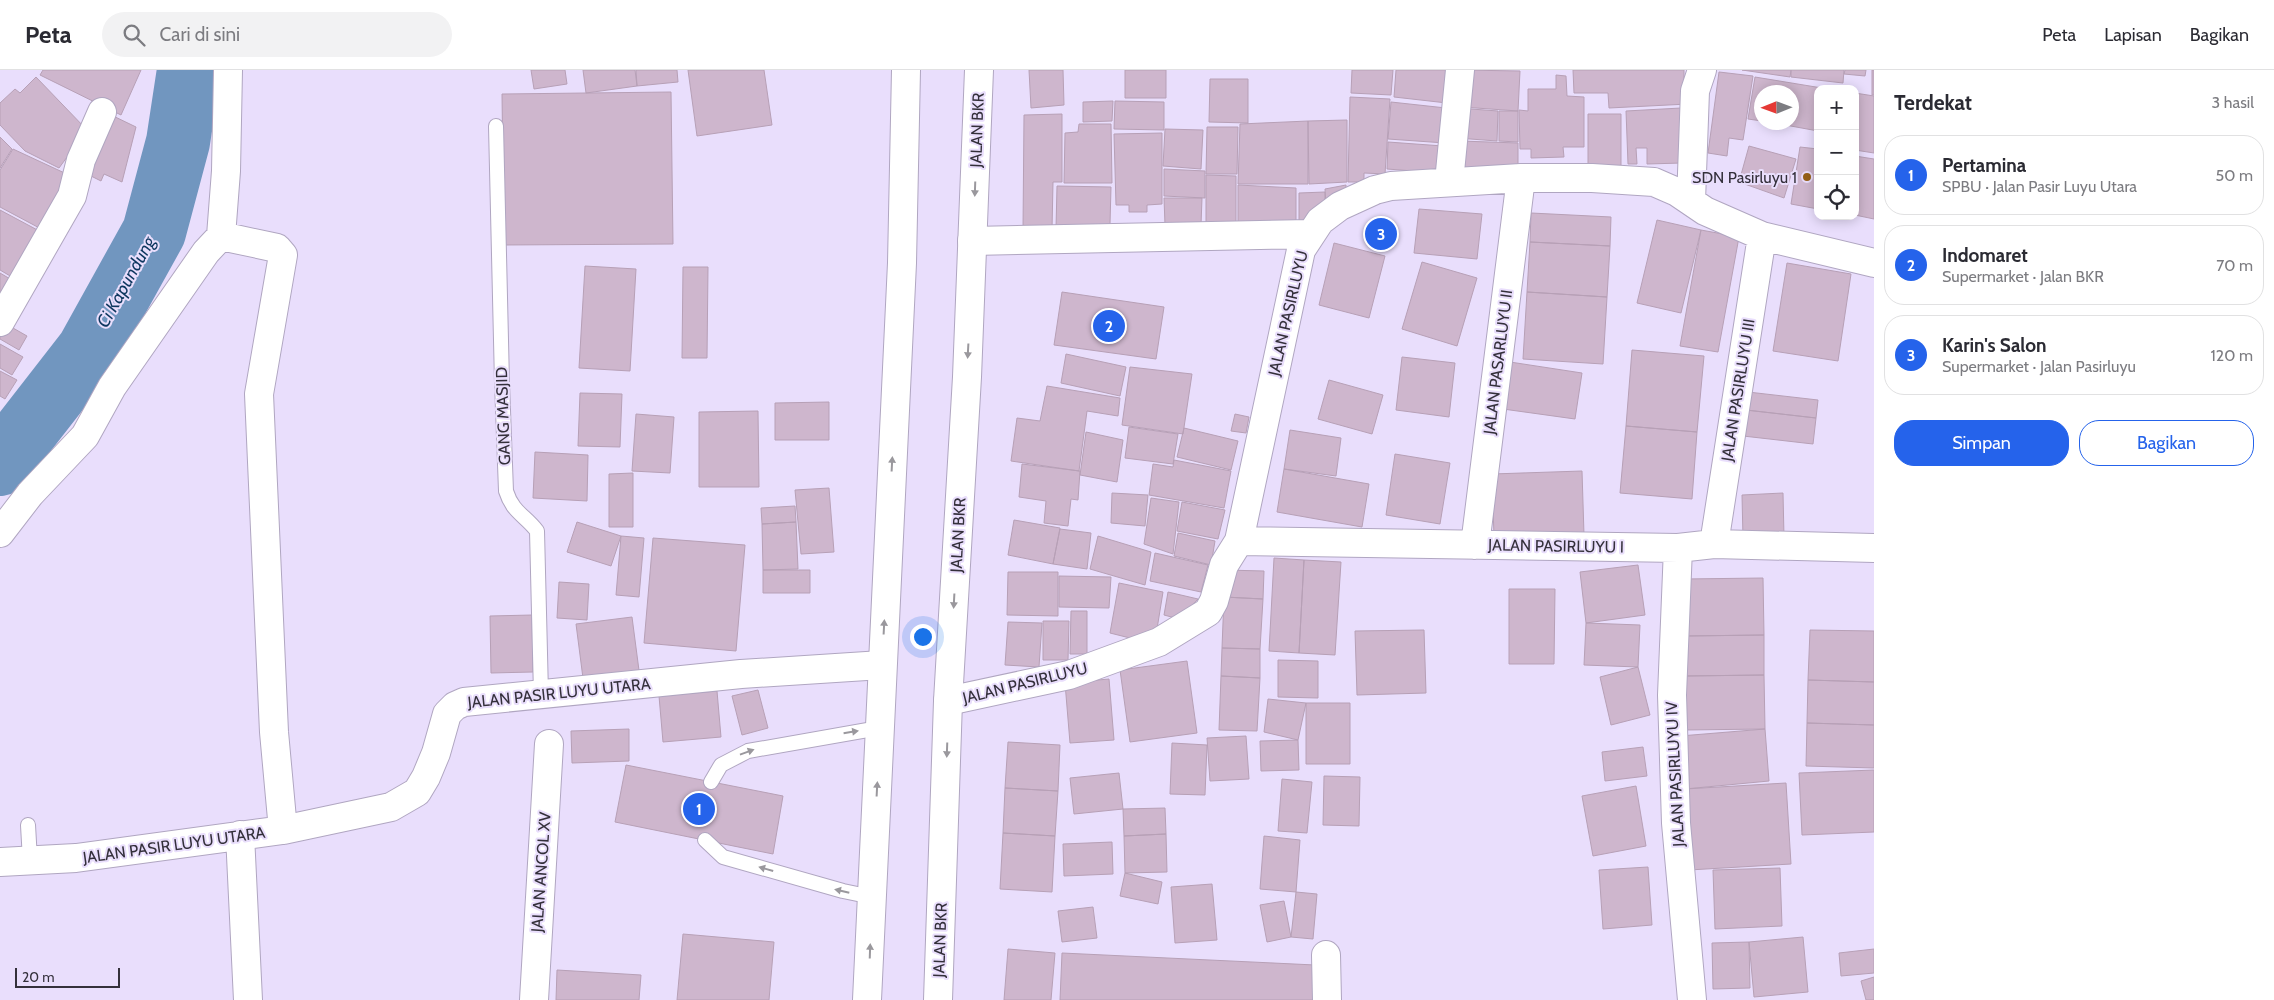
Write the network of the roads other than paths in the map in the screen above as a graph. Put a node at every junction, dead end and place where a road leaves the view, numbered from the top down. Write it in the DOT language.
graph roads {
  1 [pos="228,70"];
  2 [pos="906,70"];
  3 [pos="979,70"];
  4 [pos="1460,70"];
  5 [pos="1702,70"];
  6 [pos="102,112"];
  7 [pos="496,126"];
  8 [pos="1522,178"];
  9 [pos="1449,182"];
  10 [pos="1691,202"];
  11 [pos="1310,234"];
  12 [pos="221,236"];
  13 [pos="1762,236"];
  14 [pos="972,241"];
  15 [pos="1874,263"];
  16 [pos="0,322"];
  17 [pos="0,533"];
  18 [pos="1239,541"];
  19 [pos="1714,544"];
  20 [pos="1475,545"];
  21 [pos="1678,548"];
  22 [pos="1874,548"];
  23 [pos="882,665"];
  24 [pos="541,694"];
  25 [pos="948,701"];
  26 [pos="879,728"];
  27 [pos="549,744"];
  28 [pos="711,782"];
  29 [pos="28,825"];
  30 [pos="283,830"];
  31 [pos="240,835"];
  32 [pos="705,840"];
  33 [pos="30,860"];
  34 [pos="0,862"];
  35 [pos="872,897"];
  36 [pos="1326,955"];
  37 [pos="248,1000"];
  38 [pos="534,1000"];
  39 [pos="868,1000"];
  40 [pos="938,1000"];
  41 [pos="1327,1000"];
  42 [pos="1692,1000"];
  1 -- 12 [label="street"];
  23 -- 2 [label="street, one-way"];
  3 -- 14 [label="street, JALAN BKR, one-way"];
  4 -- 9 [label="street"];
  5 -- 10 [label="street"];
  6 -- 16 [label="street"];
  7 -- 24 [label="lane, GANG MASJID"];
  8 -- 9 [label="street, JALAN PASIRLUYU"];
  8 -- 10 [label="street, JALAN PASIRLUYU"];
  8 -- 20 [label="street, JALAN PASARLUYU II"];
  9 -- 11 [label="street, JALAN PASIRLUYU"];
  10 -- 13 [label="street, JALAN PASIRLUYU"];
  11 -- 14 [label="street"];
  11 -- 18 [label="street, JALAN PASIRLUYU"];
  12 -- 17 [label="street"];
  12 -- 30 [label="street"];
  13 -- 15 [label="street, JALAN PASIRLUYU"];
  13 -- 19 [label="street, JALAN PASIRLUYU III"];
  14 -- 25 [label="street, JALAN BKR, one-way"];
  18 -- 20 [label="street, JALAN PASIRLUYU I"];
  18 -- 25 [label="street, JALAN PASIRLUYU"];
  19 -- 21 [label="street, JALAN PASIRLUYU I"];
  19 -- 22 [label="street, JALAN PASIRLUYU I"];
  20 -- 21 [label="street, JALAN PASIRLUYU I"];
  21 -- 42 [label="street, JALAN PASIRLUYU IV"];
  23 -- 24 [label="street, JALAN PASIR LUYU UTARA"];
  23 -- 26 [label="street"];
  24 -- 30 [label="street, JALAN PASIR LUYU UTARA"];
  25 -- 40 [label="street, JALAN BKR, one-way"];
  28 -- 26 [label="lane, one-way"];
  35 -- 26 [label="street, one-way"];
  27 -- 38 [label="street, JALAN ANCOL XV"];
  29 -- 33 [label="lane"];
  30 -- 31 [label="street, JALAN PASIR LUYU UTARA"];
  31 -- 33 [label="street, JALAN PASIR LUYU UTARA"];
  31 -- 37 [label="street"];
  35 -- 32 [label="lane, one-way"];
  33 -- 34 [label="street, JALAN PASIR LUYU UTARA"];
  39 -- 35 [label="street, one-way"];
  36 -- 41 [label="street"];
}
